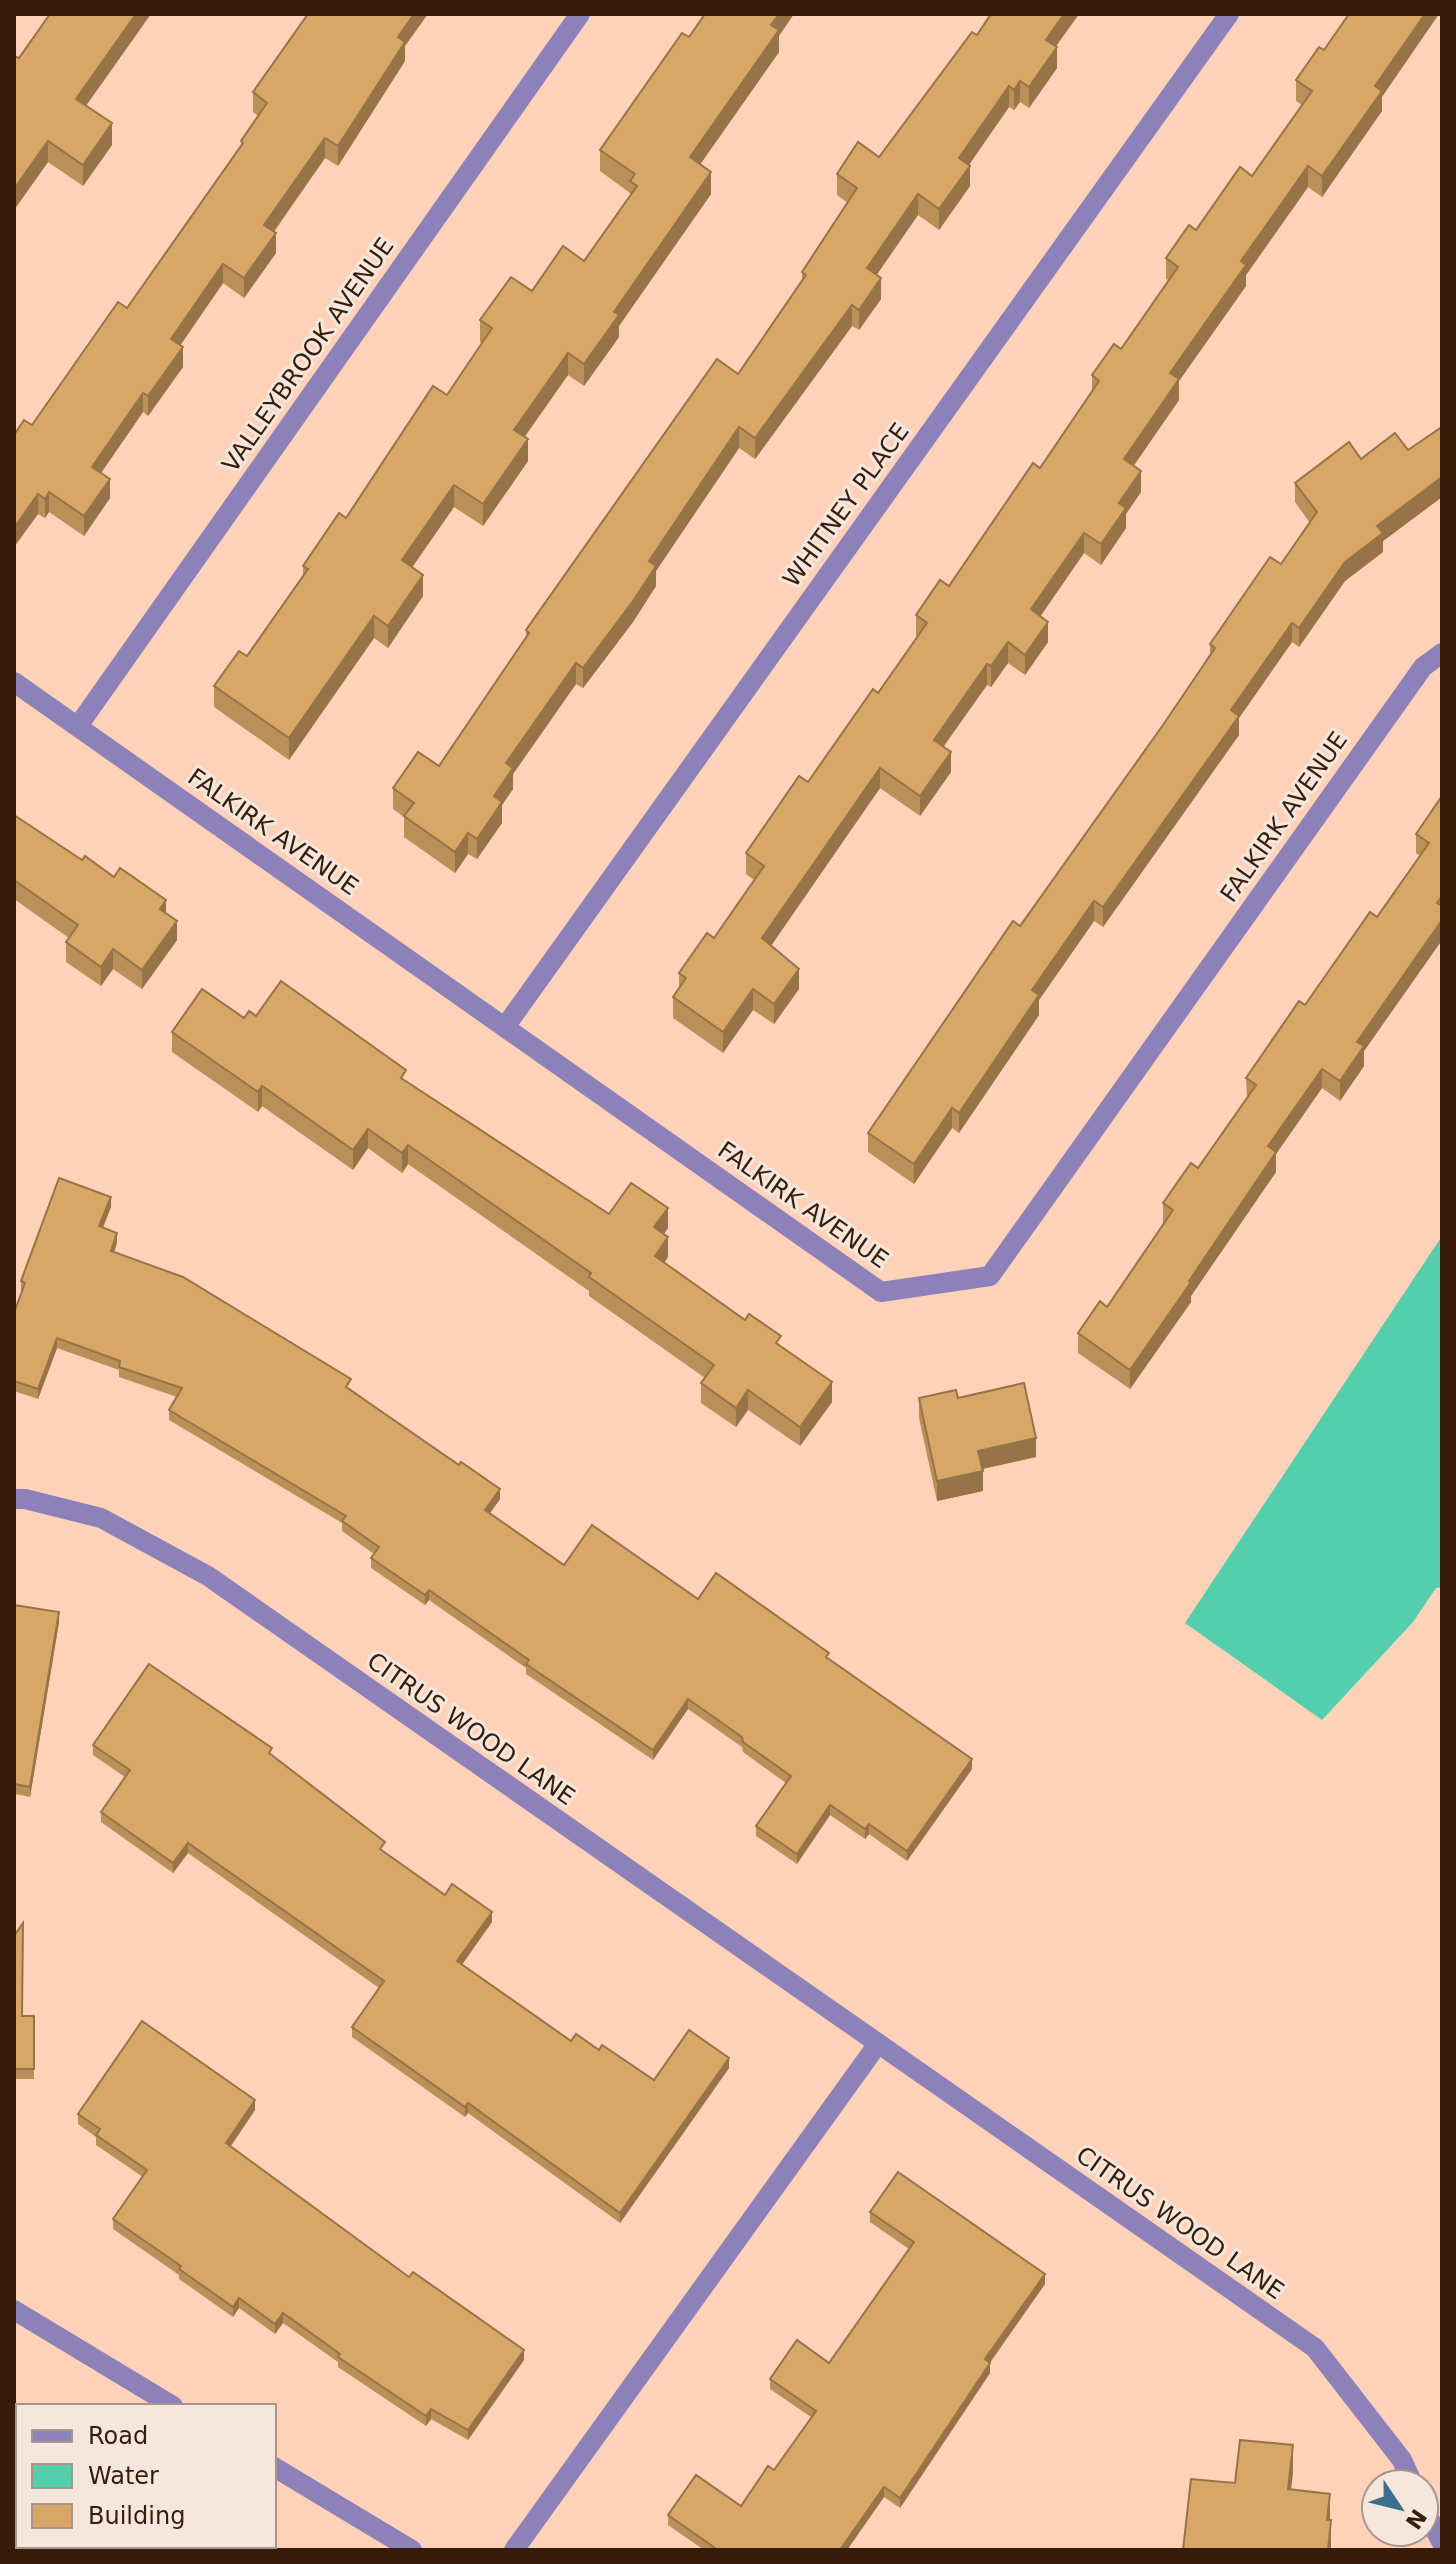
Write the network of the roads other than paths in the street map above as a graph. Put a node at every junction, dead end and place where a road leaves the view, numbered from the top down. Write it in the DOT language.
graph roads {
  1 [pos="580,14"];
  2 [pos="1229,14"];
  3 [pos="1442,653"];
  4 [pos="14,682"];
  5 [pos="78,726"];
  6 [pos="505,1027"];
  7 [pos="14,1499"];
  8 [pos="877,2045"];
  9 [pos="14,2310"];
  10 [pos="170,2404"];
  11 [pos="276,2468"];
  12 [pos="1406,2468"];
  13 [pos="412,2550"];
  14 [pos="514,2550"];
  1 -- 5 [label="street, VALLEYBROOK AVENUE"];
  2 -- 6 [label="street, WHITNEY PLACE"];
  3 -- 6 [label="street, FALKIRK AVENUE"];
  4 -- 5 [label="street, FALKIRK AVENUE"];
  5 -- 6 [label="street, FALKIRK AVENUE"];
  7 -- 8 [label="street, CITRUS WOOD LANE"];
  8 -- 12 [label="street, CITRUS WOOD LANE"];
  8 -- 14 [label="street"];
  9 -- 10 [label="street"];
  11 -- 13 [label="street"];
}
